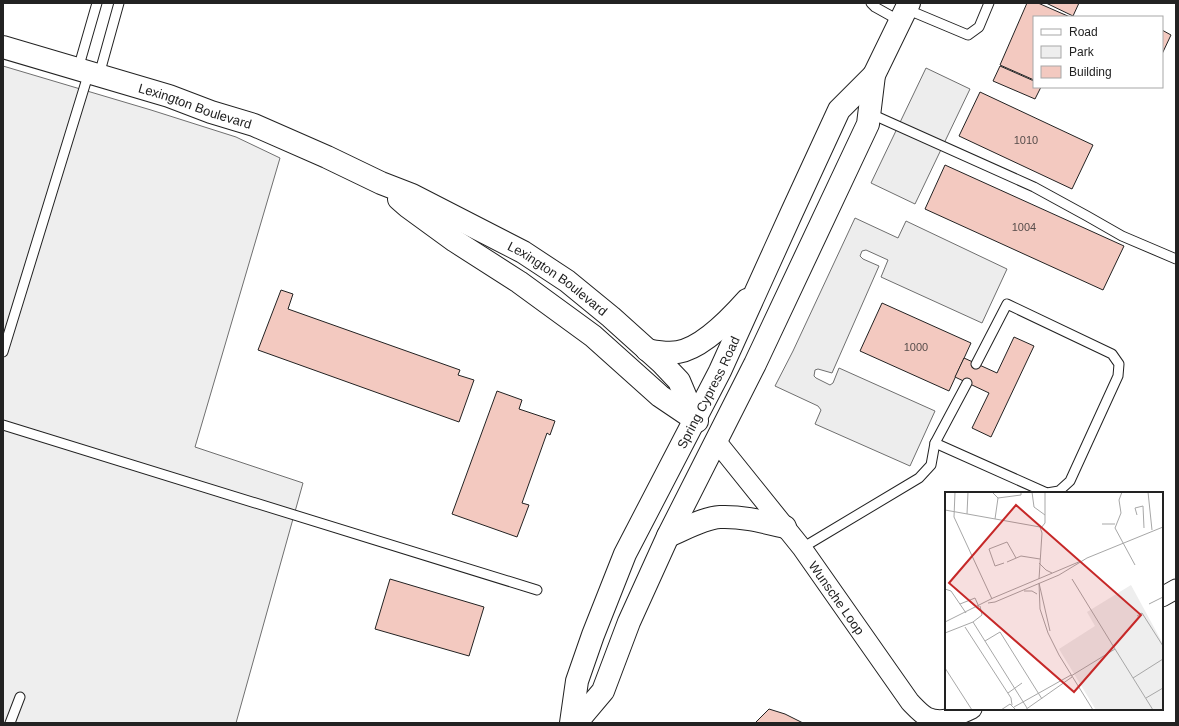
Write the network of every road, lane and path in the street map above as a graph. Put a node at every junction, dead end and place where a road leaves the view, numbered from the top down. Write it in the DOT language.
graph roads {
  1 [pos="97,3"];
  2 [pos="119,3"];
  3 [pos="871,3"];
  4 [pos="990,3"];
  5 [pos="905,11"];
  6 [pos="3,46"];
  7 [pos="89,72"];
  8 [pos="874,75"];
  9 [pos="869,113"];
  10 [pos="381,182"];
  11 [pos="1176,259"];
  12 [pos="757,288"];
  13 [pos="647,350"];
  14 [pos="3,352"];
  15 [pos="976,364"];
  16 [pos="967,383"];
  17 [pos="695,419"];
  18 [pos="3,425"];
  19 [pos="716,441"];
  20 [pos="935,443"];
  21 [pos="1045,492"];
  22 [pos="1053,492"];
  23 [pos="785,527"];
  24 [pos="668,536"];
  25 [pos="802,548"];
  26 [pos="1176,589"];
  27 [pos="537,590"];
  28 [pos="1163,596"];
  29 [pos="20,697"];
  30 [pos="970,710"];
  31 [pos="938,721"];
  32 [pos="10,723"];
  33 [pos="571,723"];
  34 [pos="576,723"];
  1 -- 7 [label="lane"];
  2 -- 7 [label="lane"];
  3 -- 5 [label="lane"];
  4 -- 5 [label="lane"];
  5 -- 8 [label="main road, Spring Cypress Road"];
  6 -- 7 [label="main road, Lexington Boulevard"];
  7 -- 10 [label="main road, Lexington Boulevard"];
  7 -- 14 [label="lane"];
  8 -- 9 [label="main road, Spring Cypress Road"];
  8 -- 12 [label="main road, Spring Cypress Road"];
  9 -- 11 [label="lane"];
  9 -- 19 [label="main road, Spring Cypress Road"];
  10 -- 13 [label="main road, Lexington Boulevard"];
  10 -- 17 [label="main road, Lexington Boulevard"];
  12 -- 13 [label="main road"];
  12 -- 17 [label="main road, Spring Cypress Road"];
  13 -- 17 [label="main road, Lexington Boulevard"];
  15 -- 22 [label="lane"];
  16 -- 20 [label="lane"];
  17 -- 19 [label="main road, Lexington Boulevard"];
  17 -- 33 [label="main road, Spring Cypress Road"];
  18 -- 27 [label="lane"];
  19 -- 23 [label="street, Wunsche Loop"];
  19 -- 24 [label="main road, Spring Cypress Road"];
  20 -- 21 [label="lane"];
  20 -- 25 [label="lane"];
  23 -- 24 [label="main road"];
  23 -- 25 [label="street, Wunsche Loop"];
  24 -- 34 [label="main road, Spring Cypress Road"];
  25 -- 31 [label="street, Wunsche Loop"];
  26 -- 28 [label="street"];
  29 -- 32 [label="lane"];
  30 -- 31 [label="street, Wunsche Loop"];
}
